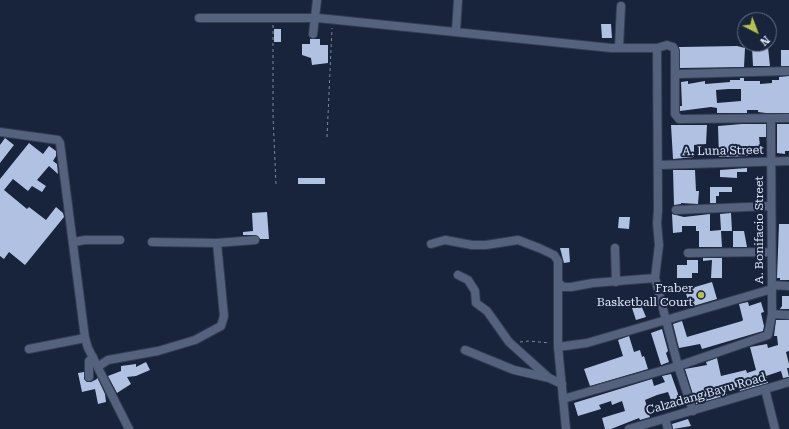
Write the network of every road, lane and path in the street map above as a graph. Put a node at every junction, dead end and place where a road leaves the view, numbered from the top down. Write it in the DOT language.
graph roads {
  1 [pos="317,0"];
  2 [pos="458,0"];
  3 [pos="620,6"];
  4 [pos="199,18"];
  5 [pos="313,18"];
  6 [pos="273,19"];
  7 [pos="332,19"];
  8 [pos="456,31"];
  9 [pos="313,34"];
  10 [pos="619,47"];
  11 [pos="657,48"];
  12 [pos="789,71"];
  13 [pos="675,75"];
  14 [pos="789,118"];
  15 [pos="771,119"];
  16 [pos="0,132"];
  17 [pos="327,137"];
  18 [pos="789,161"];
  19 [pos="771,162"];
  20 [pos="658,165"];
  21 [pos="276,185"];
  22 [pos="771,206"];
  23 [pos="676,210"];
  24 [pos="120,240"];
  25 [pos="255,240"];
  26 [pos="74,242"];
  27 [pos="152,242"];
  28 [pos="217,242"];
  29 [pos="431,244"];
  30 [pos="614,248"];
  31 [pos="771,252"];
  32 [pos="688,253"];
  33 [pos="458,275"];
  34 [pos="656,278"];
  35 [pos="558,282"];
  36 [pos="616,282"];
  37 [pos="789,286"];
  38 [pos="772,287"];
  39 [pos="772,314"];
  40 [pos="789,315"];
  41 [pos="665,320"];
  42 [pos="85,338"];
  43 [pos="509,342"];
  44 [pos="558,347"];
  45 [pos="29,349"];
  46 [pos="465,350"];
  47 [pos="93,357"];
  48 [pos="99,366"];
  49 [pos="678,366"];
  50 [pos="89,377"];
  51 [pos="549,378"];
  52 [pos="789,382"];
  53 [pos="562,384"];
  54 [pos="765,389"];
  55 [pos="563,399"];
  56 [pos="693,411"];
  57 [pos="665,419"];
  58 [pos="130,429"];
  59 [pos="566,429"];
  60 [pos="629,429"];
  61 [pos="668,429"];
  62 [pos="775,429"];
  1 -- 5 [label="street"];
  2 -- 8 [label="street"];
  3 -- 10 [label="street"];
  4 -- 6 [label="street"];
  5 -- 6 [label="street"];
  5 -- 7 [label="street"];
  5 -- 9 [label="street"];
  6 -- 21 [label="path"];
  7 -- 8 [label="street"];
  7 -- 17 [label="path"];
  8 -- 10 [label="street"];
  10 -- 11 [label="street"];
  11 -- 13 [label="street"];
  11 -- 20 [label="street"];
  12 -- 13 [label="street"];
  13 -- 15 [label="street"];
  14 -- 15 [label="street"];
  15 -- 19 [label="street, A. Bonifacio Street"];
  16 -- 26 [label="street"];
  18 -- 19 [label="street, A. Luna Street"];
  19 -- 20 [label="street, A. Luna Street"];
  19 -- 22 [label="street, A. Bonifacio Street"];
  20 -- 34 [label="street"];
  22 -- 23 [label="street"];
  22 -- 31 [label="street, A. Bonifacio Street"];
  24 -- 26 [label="street"];
  25 -- 28 [label="street"];
  26 -- 42 [label="street"];
  27 -- 28 [label="street"];
  28 -- 48 [label="street"];
  29 -- 35 [label="street"];
  30 -- 36 [label="street"];
  31 -- 32 [label="street"];
  31 -- 38 [label="street, A. Bonifacio Street"];
  33 -- 43 [label="street"];
  34 -- 36 [label="street"];
  34 -- 41 [label="street"];
  35 -- 36 [label="street"];
  35 -- 44 [label="street"];
  37 -- 38 [label="street"];
  38 -- 39 [label="street, A. Bonifacio Street"];
  38 -- 41 [label="street"];
  39 -- 40 [label="street"];
  39 -- 49 [label="street, A. Bonifacio Street"];
  41 -- 44 [label="street"];
  41 -- 49 [label="street"];
  42 -- 45 [label="street"];
  42 -- 47 [label="street"];
  43 -- 44 [label="path"];
  43 -- 51 [label="street"];
  44 -- 53 [label="street"];
  46 -- 51 [label="street"];
  47 -- 48 [label="street"];
  47 -- 50 [label="street"];
  48 -- 58 [label="street"];
  49 -- 55 [label="street"];
  49 -- 56 [label="street"];
  51 -- 53 [label="street"];
  52 -- 54 [label="street, Calzadang Bayu Road"];
  53 -- 55 [label="street"];
  54 -- 56 [label="street, Calzadang Bayu Road"];
  54 -- 62 [label="street"];
  55 -- 59 [label="street"];
  56 -- 57 [label="street, Calzadang Bayu Road"];
  57 -- 60 [label="street, Calzadang Bayu Road"];
  57 -- 61 [label="street"];
}
